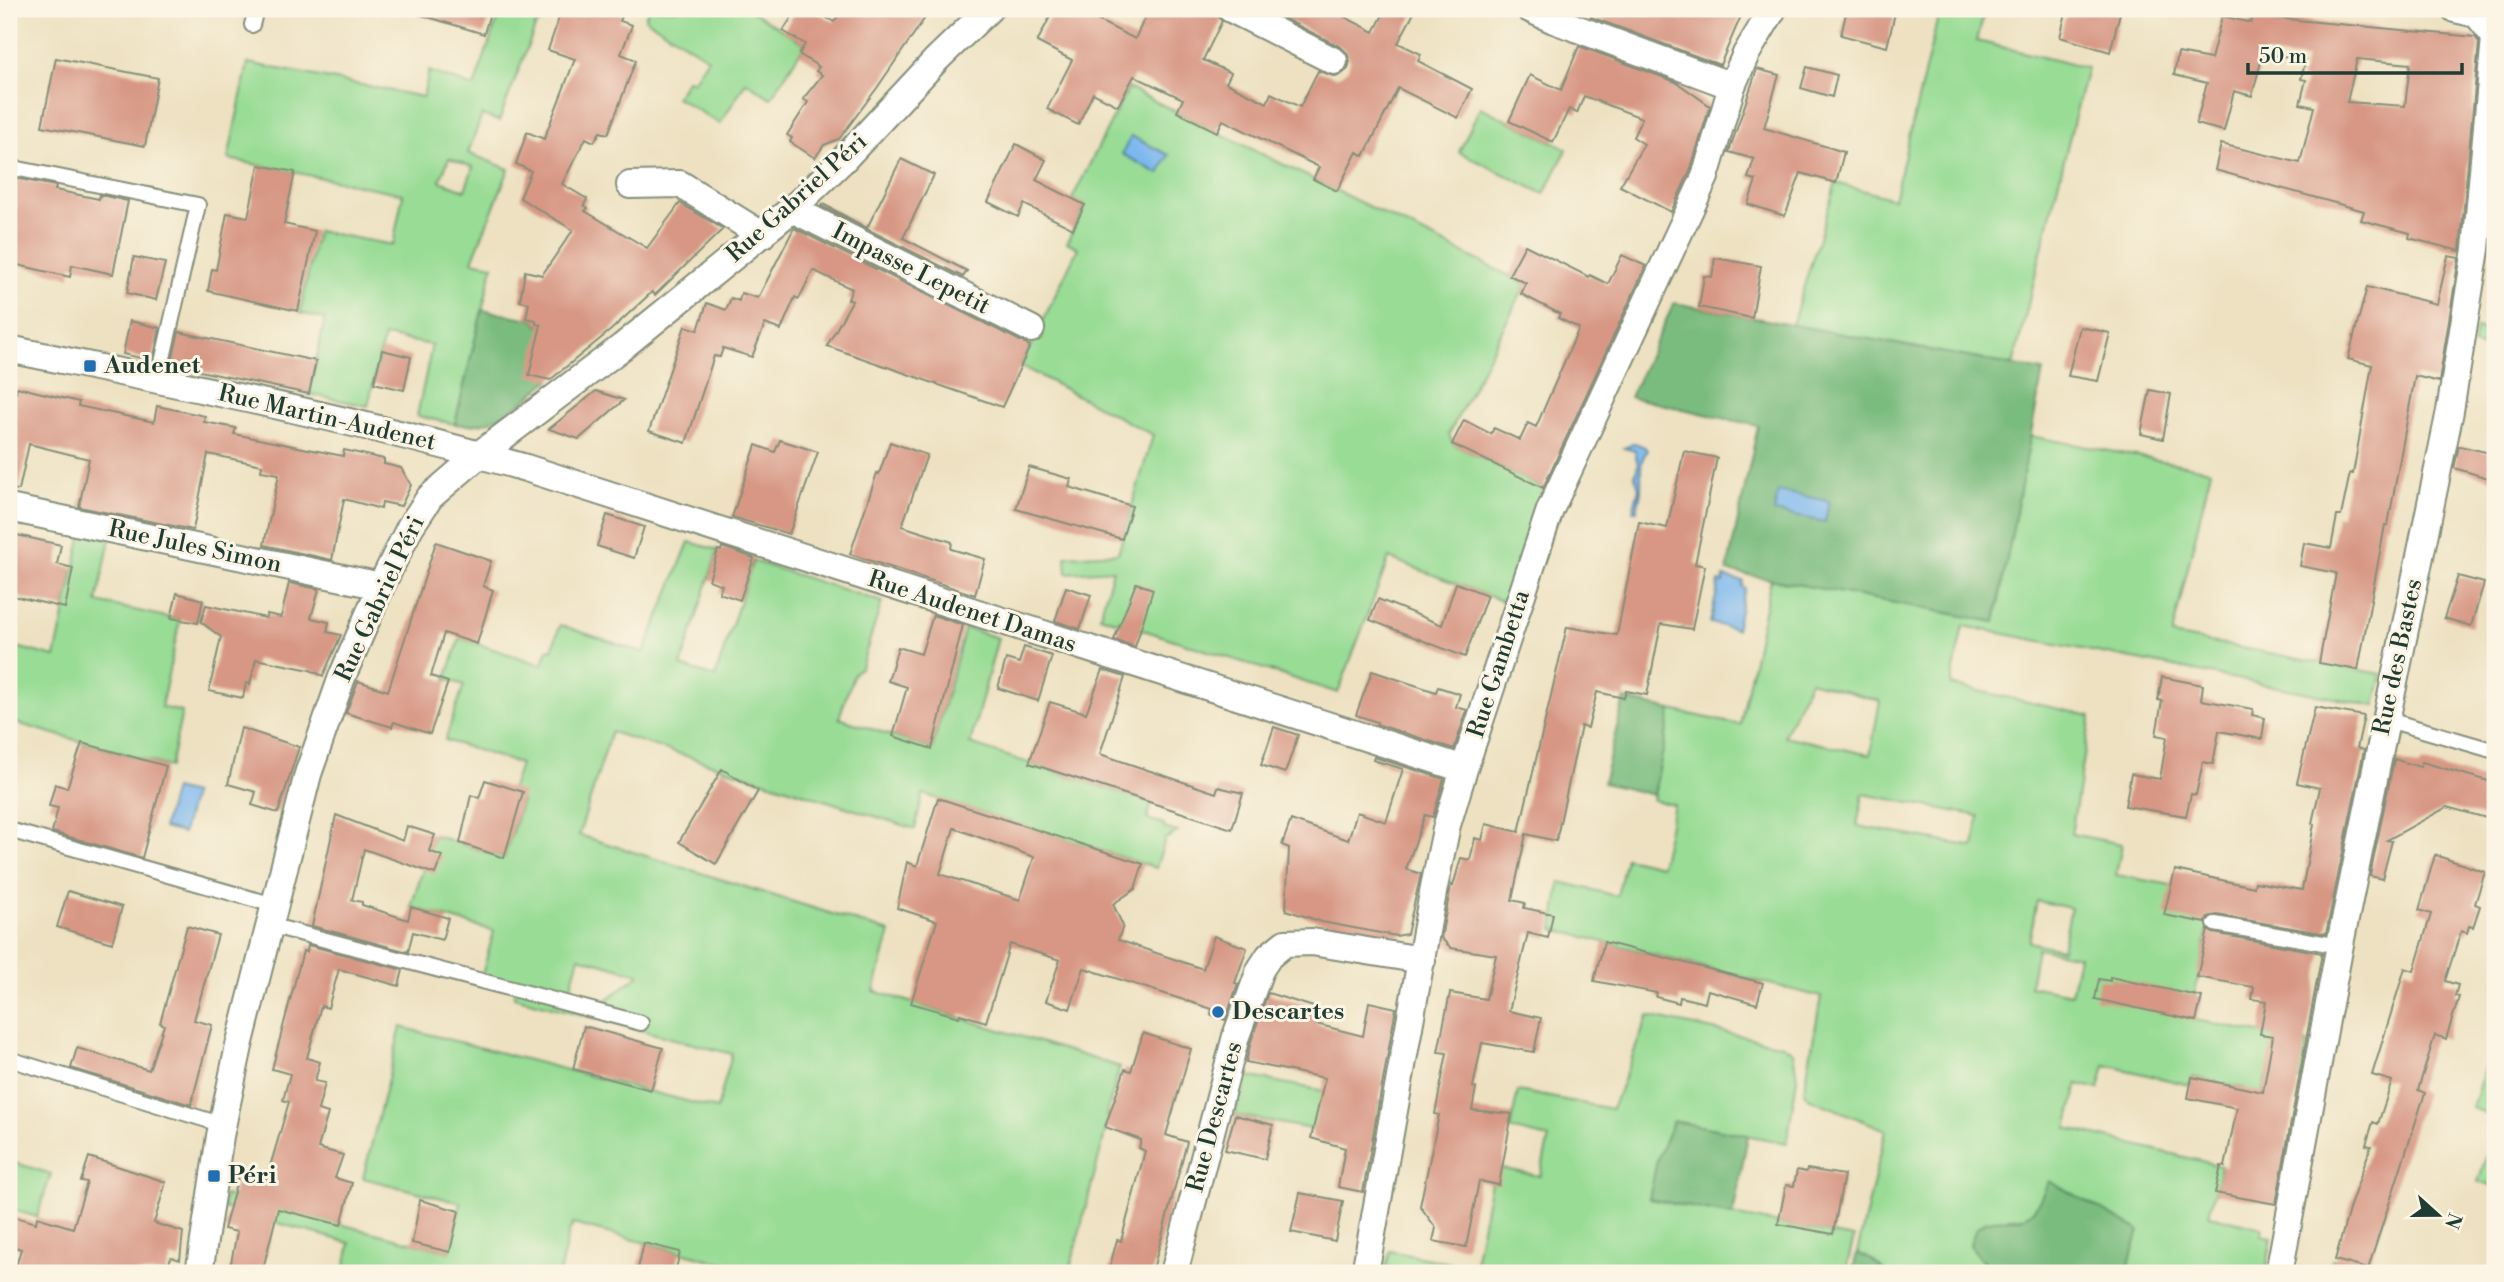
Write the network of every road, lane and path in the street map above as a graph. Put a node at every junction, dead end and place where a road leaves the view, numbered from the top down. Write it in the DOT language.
graph roads {
  1 [pos="256,9"];
  2 [pos="965,9"];
  3 [pos="989,9"];
  4 [pos="1231,9"];
  5 [pos="1530,9"];
  6 [pos="1773,9"];
  7 [pos="2455,9"];
  8 [pos="252,25"];
  9 [pos="2495,37"];
  10 [pos="937,59"];
  11 [pos="1334,61"];
  12 [pos="1732,86"];
  13 [pos="9,167"];
  14 [pos="630,185"];
  15 [pos="792,209"];
  16 [pos="762,235"];
  17 [pos="1031,329"];
  18 [pos="9,349"];
  19 [pos="158,380"];
  20 [pos="480,454"];
  21 [pos="9,509"];
  22 [pos="381,586"];
  23 [pos="2385,719"];
  24 [pos="2495,751"];
  25 [pos="1464,769"];
  26 [pos="9,830"];
  27 [pos="272,915"];
  28 [pos="2215,924"];
  29 [pos="2340,946"];
  30 [pos="1422,960"];
  31 [pos="641,1023"];
  32 [pos="9,1059"];
  33 [pos="223,1125"];
  34 [pos="199,1273"];
  35 [pos="1174,1273"];
  36 [pos="1366,1273"];
  37 [pos="2279,1273"];
  1 -- 8 [label="lane"];
  2 -- 10 [label="street, Rue Gabriel Péri"];
  3 -- 10 [label="street, Rue Gabriel Péri"];
  4 -- 11 [label="street"];
  5 -- 12 [label="street"];
  6 -- 12 [label="street, Rue Gambetta"];
  7 -- 9 [label="street"];
  9 -- 23 [label="street, Rue des Bastes"];
  10 -- 15 [label="street, Rue Gabriel Péri"];
  12 -- 25 [label="street, Rue Gambetta"];
  13 -- 19 [label="lane"];
  14 -- 16 [label="street"];
  15 -- 16 [label="street, Rue Gabriel Péri"];
  15 -- 17 [label="street, Impasse Lepetit"];
  16 -- 20 [label="street, Rue Gabriel Péri"];
  18 -- 19 [label="street, Rue Martin-Audenet"];
  19 -- 20 [label="street, Rue Martin-Audenet"];
  20 -- 22 [label="street, Rue Gabriel Péri"];
  20 -- 25 [label="street, Rue Audenet Damas"];
  21 -- 22 [label="street, Rue Jules Simon"];
  22 -- 27 [label="street, Rue Gabriel Péri"];
  23 -- 24 [label="lane"];
  23 -- 29 [label="street, Rue des Bastes"];
  25 -- 30 [label="street, Rue Gambetta"];
  26 -- 27 [label="lane"];
  27 -- 31 [label="lane"];
  27 -- 33 [label="street, Rue Gabriel Péri"];
  28 -- 29 [label="lane"];
  29 -- 37 [label="street, Rue des Bastes"];
  30 -- 35 [label="street, Rue Descartes"];
  30 -- 36 [label="street, Rue Gambetta"];
  32 -- 33 [label="lane"];
  33 -- 34 [label="street, Rue Gabriel Péri"];
}
